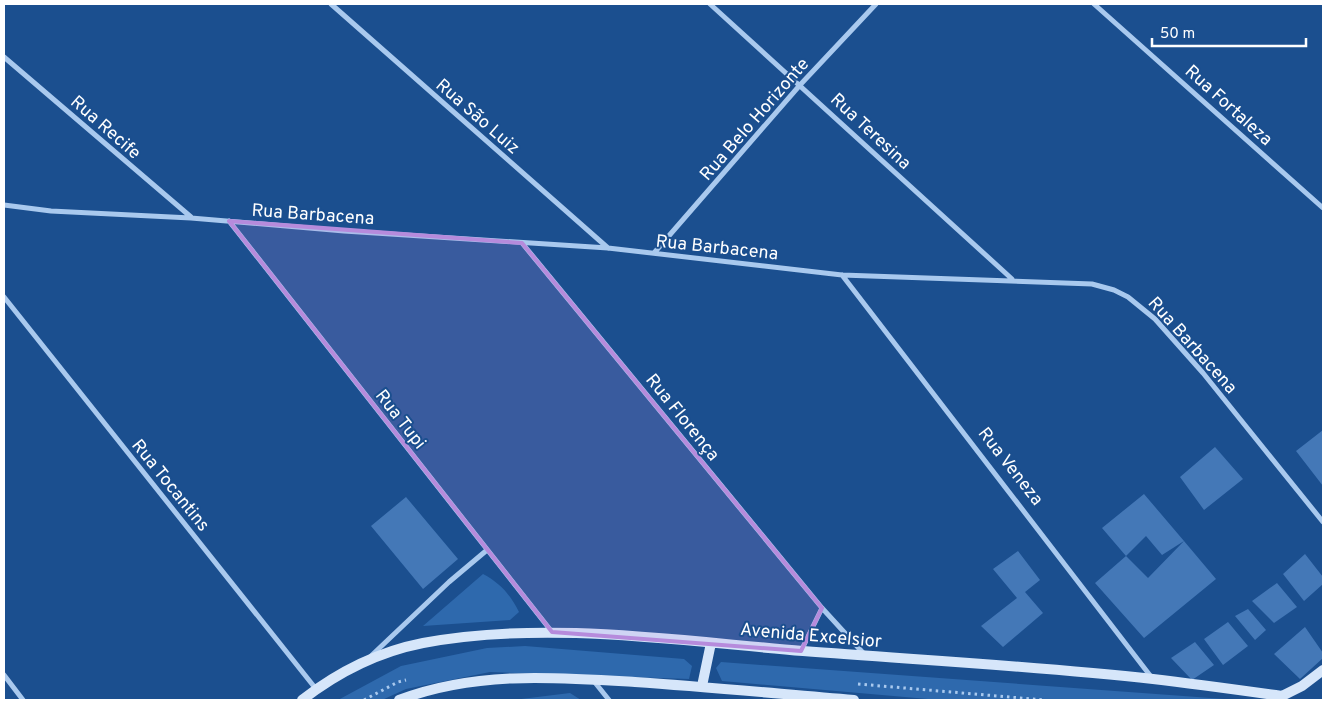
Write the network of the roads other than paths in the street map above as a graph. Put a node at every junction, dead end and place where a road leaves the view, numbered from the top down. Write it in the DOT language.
graph roads {
  1 [pos="331,4"];
  2 [pos="710,4"];
  3 [pos="876,4"];
  4 [pos="1094,4"];
  5 [pos="4,57"];
  6 [pos="800,85"];
  7 [pos="4,205"];
  8 [pos="1323,208"];
  9 [pos="191,218"];
  10 [pos="229,221"];
  11 [pos="522,243"];
  12 [pos="608,248"];
  13 [pos="654,254"];
  14 [pos="842,274"];
  15 [pos="1012,280"];
  16 [pos="4,297"];
  17 [pos="1323,522"];
  18 [pos="487,550"];
  19 [pos="822,608"];
  20 [pos="552,632"];
  21 [pos="710,643"];
  22 [pos="801,651"];
  23 [pos="866,656"];
  24 [pos="369,658"];
  25 [pos="1323,670"];
  26 [pos="4,675"];
  27 [pos="1152,679"];
  28 [pos="592,680"];
  29 [pos="702,686"];
  30 [pos="316,689"];
  31 [pos="1284,698"];
  32 [pos="23,700"];
  33 [pos="302,700"];
  34 [pos="399,700"];
  35 [pos="609,700"];
  36 [pos="854,700"];
  1 -- 12 [label="street, Rua São Luiz"];
  2 -- 6 [label="street, Rua Teresina"];
  3 -- 6 [label="street, Rua Belo Horizonte"];
  4 -- 8 [label="street, Rua Fortaleza"];
  5 -- 9 [label="street, Rua Recife"];
  6 -- 13 [label="street, Rua Belo Horizonte"];
  6 -- 15 [label="street, Rua Teresina"];
  7 -- 9 [label="street, Rua Barbacena"];
  9 -- 10 [label="street, Rua Barbacena"];
  10 -- 11 [label="street, Rua Barbacena"];
  10 -- 18 [label="street, Rua Tupi"];
  11 -- 12 [label="street, Rua Barbacena"];
  11 -- 19 [label="street, Rua Florença"];
  12 -- 13 [label="street, Rua Barbacena"];
  13 -- 14 [label="street, Rua Barbacena"];
  14 -- 15 [label="street, Rua Barbacena"];
  14 -- 27 [label="street, Rua Veneza"];
  15 -- 17 [label="street, Rua Barbacena"];
  16 -- 30 [label="street, Rua Tocantins"];
  18 -- 20 [label="street, Rua Tupi"];
  18 -- 24 [label="street"];
  19 -- 22 [label="street"];
  19 -- 23 [label="street, Rua Florença"];
  20 -- 21 [label="street, Avenida Excelsior"];
  20 -- 24 [label="street, Avenida Excelsior"];
  21 -- 22 [label="street, Avenida Excelsior"];
  21 -- 29 [label="street"];
  22 -- 23 [label="street, Avenida Excelsior"];
  23 -- 27 [label="street, Avenida Excelsior"];
  24 -- 30 [label="street, Avenida Excelsior"];
  25 -- 31 [label="street, Avenida Excelsior"];
  26 -- 32 [label="street"];
  27 -- 31 [label="street, Avenida Excelsior"];
  28 -- 29 [label="street"];
  28 -- 34 [label="street"];
  28 -- 35 [label="street"];
  29 -- 36 [label="street"];
  30 -- 33 [label="street, Avenida Excelsior"];
}
